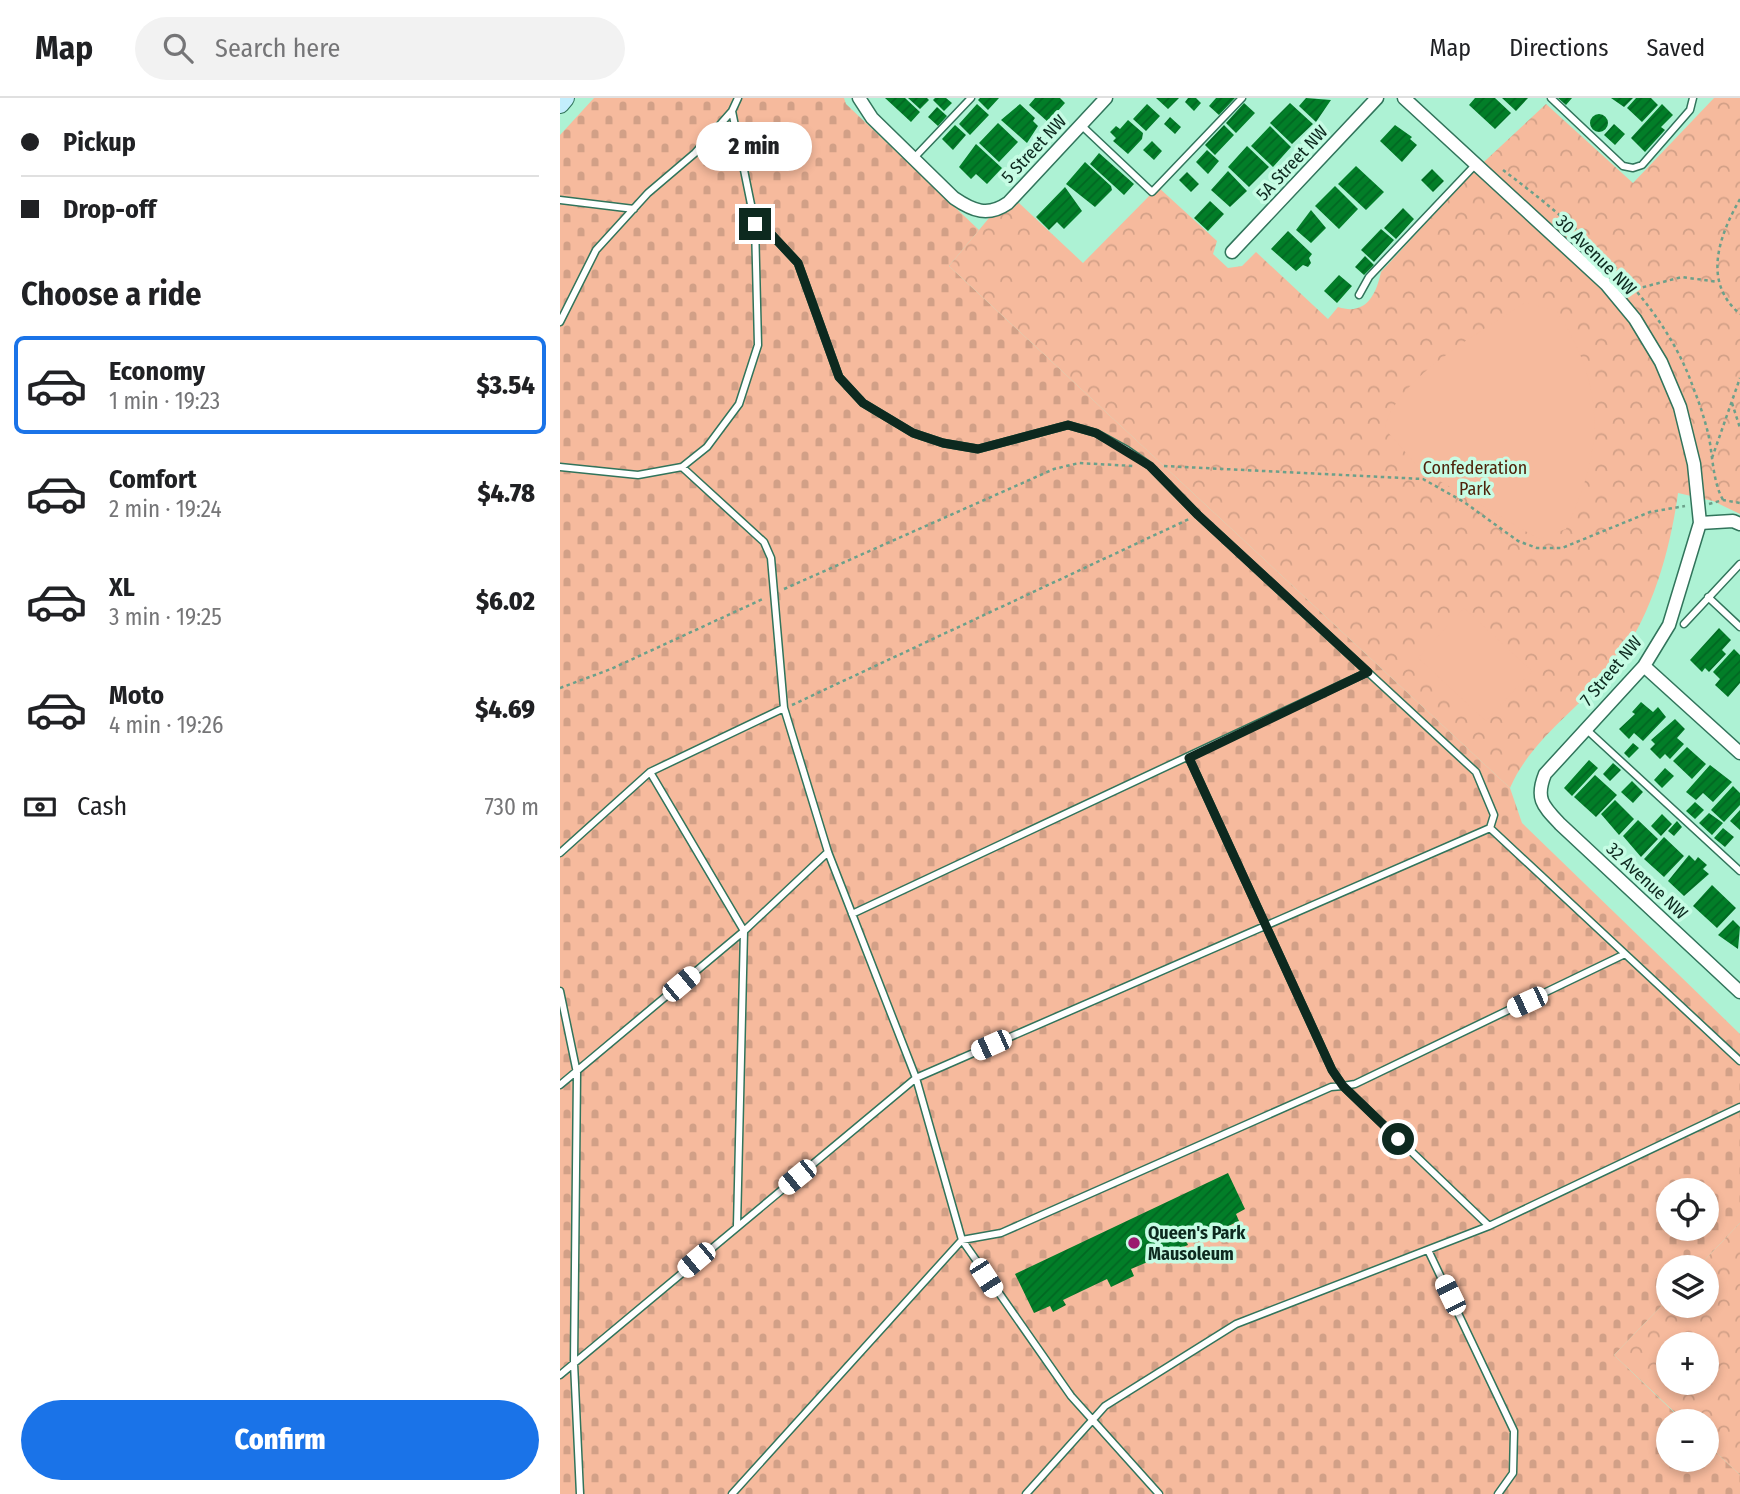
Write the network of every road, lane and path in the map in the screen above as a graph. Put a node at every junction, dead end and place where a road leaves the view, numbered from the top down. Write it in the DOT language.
graph roads {
  1 [pos="565,98"];
  2 [pos="738,98"];
  3 [pos="859,98"];
  4 [pos="971,98"];
  5 [pos="1106,98"];
  6 [pos="1242,98"];
  7 [pos="1377,98"];
  8 [pos="1404,98"];
  9 [pos="1551,98"];
  10 [pos="1693,98"];
  11 [pos="560,104"];
  12 [pos="732,111"];
  13 [pos="1081,125"];
  14 [pos="914,158"];
  15 [pos="1476,164"];
  16 [pos="1740,199"];
  17 [pos="560,200"];
  18 [pos="634,209"];
  19 [pos="755,224"];
  20 [pos="1232,252"];
  21 [pos="1718,282"];
  22 [pos="1636,289"];
  23 [pos="1359,295"];
  24 [pos="1740,314"];
  25 [pos="560,322"];
  26 [pos="1740,377"];
  27 [pos="1732,403"];
  28 [pos="1740,428"];
  29 [pos="1150,466"];
  30 [pos="560,467"];
  31 [pos="682,467"];
  32 [pos="1740,503"];
  33 [pos="1687,506"];
  34 [pos="1198,515"];
  35 [pos="1700,523"];
  36 [pos="1740,524"];
  37 [pos="1740,564"];
  38 [pos="773,594"];
  39 [pos="1708,597"];
  40 [pos="1684,624"];
  41 [pos="1740,627"];
  42 [pos="1644,666"];
  43 [pos="1368,672"];
  44 [pos="560,688"];
  45 [pos="784,708"];
  46 [pos="1585,729"];
  47 [pos="1740,753"];
  48 [pos="1189,758"];
  49 [pos="650,772"];
  50 [pos="1539,789"];
  51 [pos="1490,828"];
  52 [pos="828,852"];
  53 [pos="560,853"];
  54 [pos="1740,871"];
  55 [pos="852,914"];
  56 [pos="1266,924"];
  57 [pos="744,931"];
  58 [pos="1625,954"];
  59 [pos="560,991"];
  60 [pos="1740,992"];
  61 [pos="1740,1060"];
  62 [pos="577,1073"];
  63 [pos="916,1078"];
  64 [pos="560,1085"];
  65 [pos="1343,1086"];
  66 [pos="1740,1107"];
  67 [pos="737,1226"];
  68 [pos="1489,1226"];
  69 [pos="962,1240"];
  70 [pos="1428,1250"];
  71 [pos="574,1363"];
  72 [pos="560,1375"];
  73 [pos="1093,1419"];
  74 [pos="580,1494"];
  75 [pos="732,1494"];
  76 [pos="1026,1494"];
  77 [pos="1159,1494"];
  78 [pos="1498,1494"];
  1 -- 11 [label="main road"];
  2 -- 12 [label="lane"];
  3 -- 14 [label="street"];
  4 -- 14 [label="lane"];
  5 -- 13 [label="street, 5 Street NW"];
  6 -- 13 [label="lane"];
  7 -- 20 [label="street, 5A Street NW"];
  8 -- 15 [label="street, 30 Avenue NW"];
  9 -- 10 [label="lane"];
  12 -- 18 [label="lane"];
  12 -- 19 [label="lane"];
  13 -- 14 [label="street, 5 Street NW"];
  15 -- 23 [label="lane"];
  15 -- 35 [label="street, 30 Avenue NW"];
  16 -- 21 [label="path"];
  17 -- 18 [label="lane"];
  18 -- 25 [label="lane"];
  19 -- 29 [label="lane"];
  19 -- 31 [label="lane"];
  21 -- 22 [label="path"];
  21 -- 24 [label="path"];
  26 -- 27 [label="path"];
  27 -- 28 [label="path"];
  27 -- 32 [label="path"];
  29 -- 33 [label="path"];
  29 -- 34 [label="lane"];
  29 -- 38 [label="path"];
  30 -- 31 [label="lane"];
  31 -- 38 [label="lane"];
  34 -- 43 [label="lane"];
  34 -- 45 [label="path"];
  35 -- 36 [label="street"];
  35 -- 42 [label="street, 7 Street NW"];
  37 -- 39 [label="lane"];
  38 -- 44 [label="path"];
  38 -- 45 [label="lane"];
  39 -- 40 [label="lane"];
  39 -- 41 [label="lane"];
  42 -- 46 [label="street, 7 Street NW"];
  42 -- 47 [label="street"];
  43 -- 48 [label="lane"];
  43 -- 51 [label="lane"];
  45 -- 49 [label="lane"];
  45 -- 52 [label="lane"];
  46 -- 50 [label="street, 7 Street NW"];
  46 -- 54 [label="lane"];
  48 -- 55 [label="lane"];
  48 -- 56 [label="lane"];
  49 -- 53 [label="lane"];
  49 -- 57 [label="lane"];
  50 -- 60 [label="street, 32 Avenue NW"];
  51 -- 56 [label="lane"];
  51 -- 58 [label="lane"];
  52 -- 55 [label="lane"];
  52 -- 57 [label="lane"];
  55 -- 63 [label="lane"];
  56 -- 63 [label="lane"];
  56 -- 65 [label="lane"];
  57 -- 62 [label="lane"];
  57 -- 67 [label="lane"];
  58 -- 61 [label="lane"];
  58 -- 65 [label="lane"];
  59 -- 62 [label="lane"];
  62 -- 64 [label="lane"];
  62 -- 71 [label="lane"];
  63 -- 67 [label="lane"];
  63 -- 69 [label="lane"];
  65 -- 68 [label="lane"];
  65 -- 69 [label="lane"];
  66 -- 68 [label="lane"];
  67 -- 71 [label="lane"];
  68 -- 70 [label="lane"];
  69 -- 73 [label="lane"];
  69 -- 75 [label="lane"];
  70 -- 73 [label="lane"];
  70 -- 78 [label="lane"];
  71 -- 72 [label="lane"];
  71 -- 74 [label="lane"];
  73 -- 76 [label="lane"];
  73 -- 77 [label="lane"];
}
